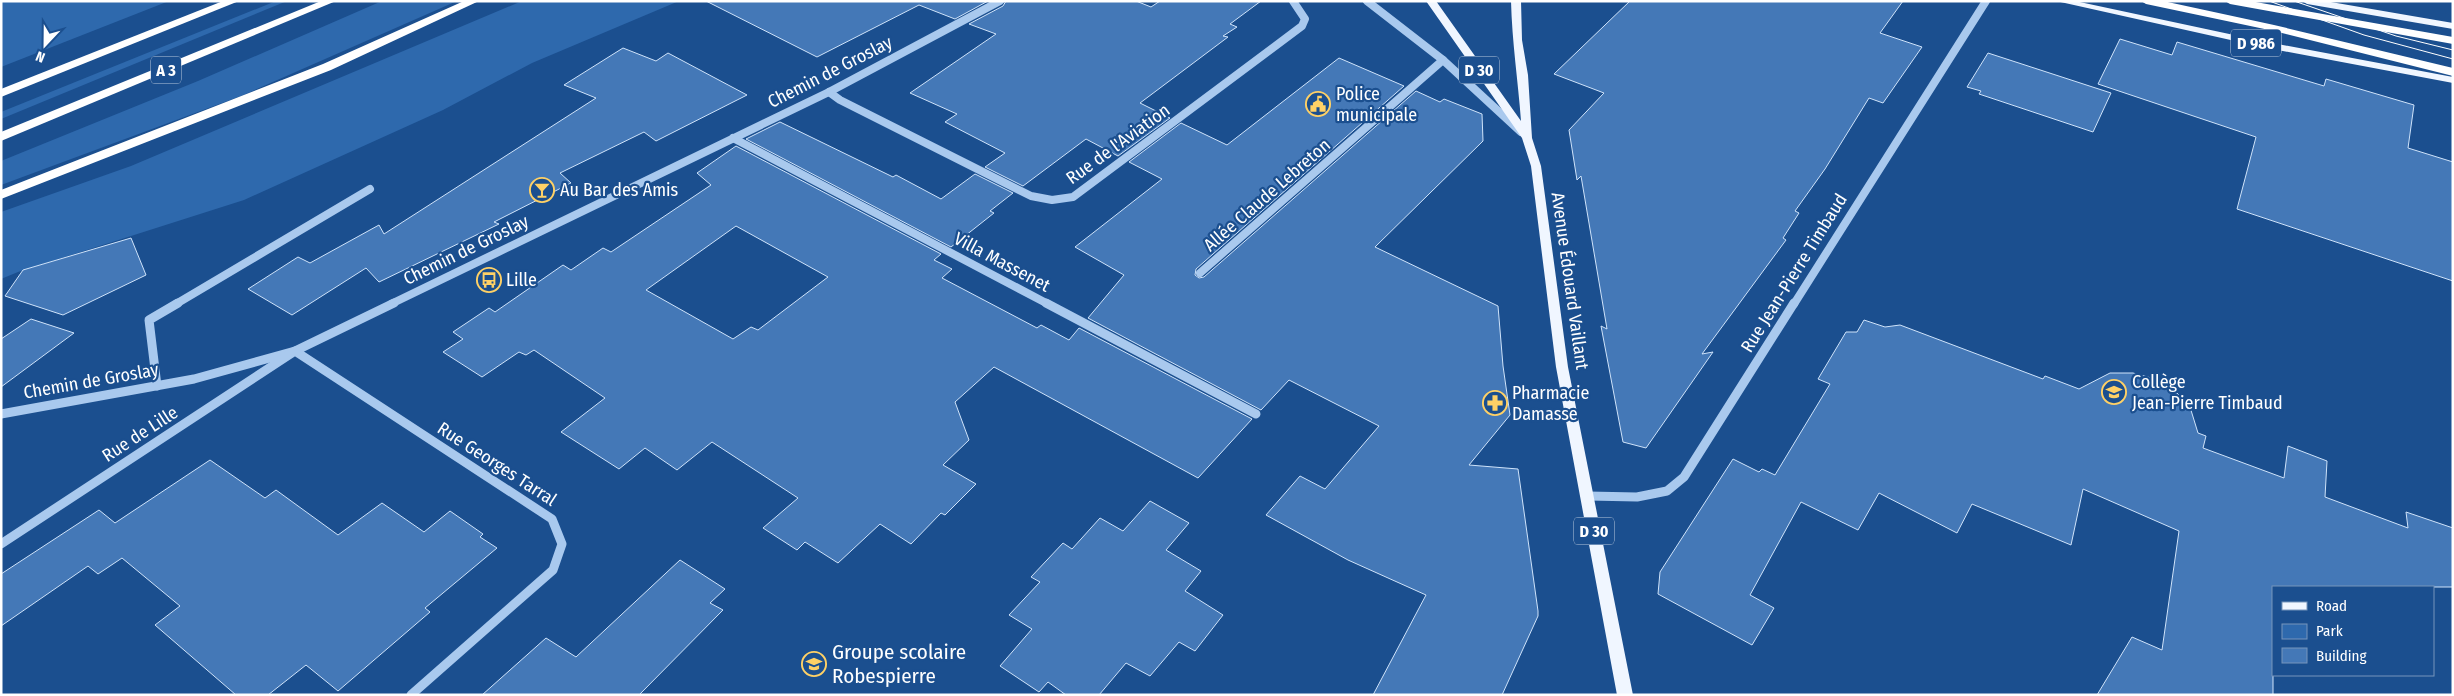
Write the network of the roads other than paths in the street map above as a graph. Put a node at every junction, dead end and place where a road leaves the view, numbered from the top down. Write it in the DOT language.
graph roads {
  1 [pos="234,1"];
  2 [pos="331,1"];
  3 [pos="474,1"];
  4 [pos="1000,1"];
  5 [pos="1293,1"];
  6 [pos="1367,1"];
  7 [pos="1430,1"];
  8 [pos="1516,1"];
  9 [pos="1986,1"];
  10 [pos="2061,1"];
  11 [pos="2146,1"];
  12 [pos="2230,1"];
  13 [pos="2307,1"];
  14 [pos="2453,26"];
  15 [pos="2453,41"];
  16 [pos="1443,60"];
  17 [pos="2453,72"];
  18 [pos="2453,80"];
  19 [pos="829,92"];
  20 [pos="1,93"];
  21 [pos="1,137"];
  22 [pos="733,138"];
  23 [pos="1527,138"];
  24 [pos="370,189"];
  25 [pos="1,195"];
  26 [pos="1200,273"];
  27 [pos="296,351"];
  28 [pos="157,386"];
  29 [pos="1,414"];
  30 [pos="1256,414"];
  31 [pos="1588,496"];
  32 [pos="1,544"];
  33 [pos="411,695"];
  34 [pos="1625,695"];
  1 -- 20 [label="highway, A 3"];
  2 -- 21 [label="highway, A 3"];
  3 -- 25 [label="highway"];
  4 -- 19 [label="street, Chemin de Groslay"];
  5 -- 19 [label="street, Rue de l'Aviation"];
  6 -- 16 [label="street"];
  7 -- 23 [label="main road, Avenue Édouard Vaillant / D 30"];
  8 -- 23 [label="main road, Avenue Édouard Vaillant / D 30"];
  9 -- 31 [label="street, Rue Jean-Pierre Timbaud"];
  10 -- 18 [label="main road, D 986"];
  11 -- 17 [label="highway"];
  12 -- 15 [label="highway"];
  13 -- 14 [label="main road"];
  16 -- 23 [label="street"];
  16 -- 26 [label="street, Allée Claude Lebreton"];
  19 -- 22 [label="street, Chemin de Groslay"];
  22 -- 27 [label="street, Chemin de Groslay"];
  22 -- 30 [label="street, Villa Massenet"];
  23 -- 31 [label="main road, Avenue Édouard Vaillant / D 30"];
  24 -- 28 [label="street"];
  27 -- 28 [label="street, Chemin de Groslay"];
  27 -- 32 [label="street, Rue de Lille"];
  27 -- 33 [label="street, Rue Georges Tarral"];
  28 -- 29 [label="street, Chemin de Groslay"];
  31 -- 34 [label="main road, Avenue Édouard Vaillant / D 30"];
}
